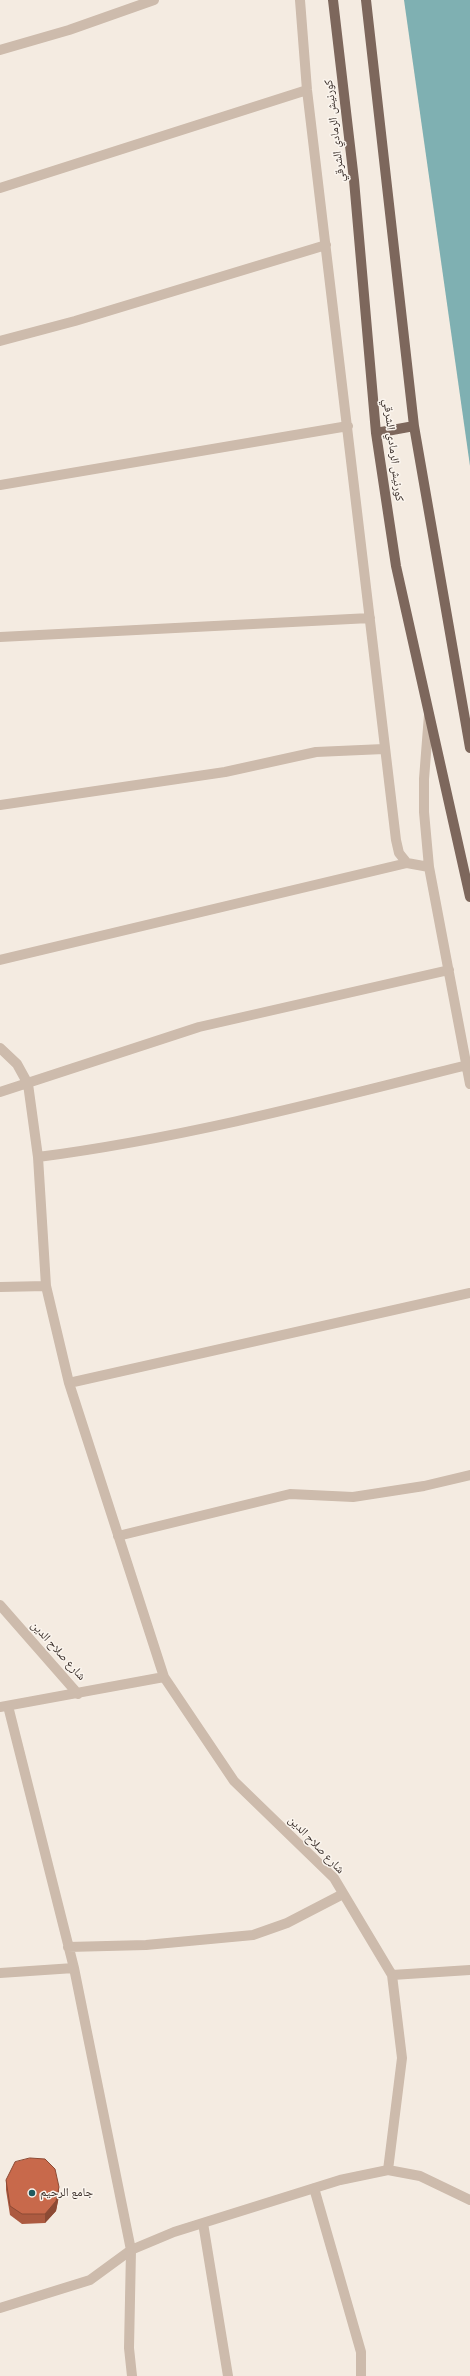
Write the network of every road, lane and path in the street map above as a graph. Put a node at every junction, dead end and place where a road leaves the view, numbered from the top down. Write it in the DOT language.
graph roads {
  1 [pos="154,0"];
  2 [pos="300,0"];
  3 [pos="333,0"];
  4 [pos="366,0"];
  5 [pos="0,50"];
  6 [pos="307,90"];
  7 [pos="0,188"];
  8 [pos="326,245"];
  9 [pos="0,341"];
  10 [pos="348,426"];
  11 [pos="414,426"];
  12 [pos="376,433"];
  13 [pos="0,485"];
  14 [pos="370,618"];
  15 [pos="0,637"];
  16 [pos="429,715"];
  17 [pos="470,748"];
  18 [pos="384,749"];
  19 [pos="0,805"];
  20 [pos="407,863"];
  21 [pos="429,867"];
  22 [pos="470,897"];
  23 [pos="0,960"];
  24 [pos="449,970"];
  25 [pos="0,1048"];
  26 [pos="467,1065"];
  27 [pos="28,1084"];
  28 [pos="470,1084"];
  29 [pos="0,1092"];
  30 [pos="38,1157"];
  31 [pos="46,1286"];
  32 [pos="0,1287"];
  33 [pos="470,1293"];
  34 [pos="69,1383"];
  35 [pos="470,1475"];
  36 [pos="118,1536"];
  37 [pos="0,1605"];
  38 [pos="164,1677"];
  39 [pos="78,1694"];
  40 [pos="4,1707"];
  41 [pos="343,1894"];
  42 [pos="68,1947"];
  43 [pos="74,1968"];
  44 [pos="470,1970"];
  45 [pos="0,1973"];
  46 [pos="392,1975"];
  47 [pos="388,2170"];
  48 [pos="314,2188"];
  49 [pos="470,2200"];
  50 [pos="203,2223"];
  51 [pos="131,2250"];
  52 [pos="0,2308"];
  53 [pos="132,2376"];
  54 [pos="228,2376"];
  55 [pos="362,2376"];
  1 -- 5 [label="street"];
  2 -- 6 [label="street"];
  3 -- 12 [label="main road, كورنيش الرمادي الشرقي"];
  4 -- 11 [label="main road, كورنيش الرمادي الشرقي"];
  6 -- 7 [label="street"];
  6 -- 8 [label="street"];
  8 -- 9 [label="street"];
  8 -- 10 [label="street"];
  10 -- 13 [label="street"];
  10 -- 14 [label="street"];
  11 -- 12 [label="main road"];
  11 -- 17 [label="main road, كورنيش الرمادي الشرقي"];
  12 -- 16 [label="main road, كورنيش الرمادي الشرقي"];
  14 -- 15 [label="street"];
  14 -- 18 [label="street"];
  16 -- 21 [label="street"];
  16 -- 22 [label="main road, كورنيش الرمادي الشرقي"];
  18 -- 19 [label="street"];
  18 -- 20 [label="street"];
  20 -- 21 [label="street"];
  20 -- 23 [label="street"];
  21 -- 24 [label="street"];
  24 -- 26 [label="street"];
  24 -- 27 [label="street"];
  25 -- 27 [label="street"];
  26 -- 28 [label="street"];
  26 -- 30 [label="street"];
  27 -- 29 [label="street"];
  27 -- 30 [label="street"];
  30 -- 31 [label="street"];
  31 -- 32 [label="street"];
  31 -- 34 [label="street"];
  33 -- 34 [label="street"];
  34 -- 36 [label="street"];
  35 -- 36 [label="street"];
  36 -- 38 [label="street"];
  37 -- 39 [label="street, شارع صلاح الدين"];
  38 -- 39 [label="street, شارع صلاح الدين"];
  38 -- 41 [label="street, شارع صلاح الدين"];
  39 -- 40 [label="street"];
  40 -- 42 [label="street"];
  41 -- 42 [label="street"];
  41 -- 46 [label="street, شارع صلاح الدين"];
  42 -- 43 [label="street"];
  43 -- 45 [label="street"];
  43 -- 51 [label="street"];
  44 -- 46 [label="street"];
  46 -- 47 [label="street, شارع صلاح الدين"];
  47 -- 48 [label="street"];
  47 -- 49 [label="street"];
  48 -- 50 [label="street"];
  48 -- 55 [label="street"];
  50 -- 51 [label="street"];
  50 -- 54 [label="street"];
  51 -- 52 [label="street"];
  51 -- 53 [label="street"];
}
